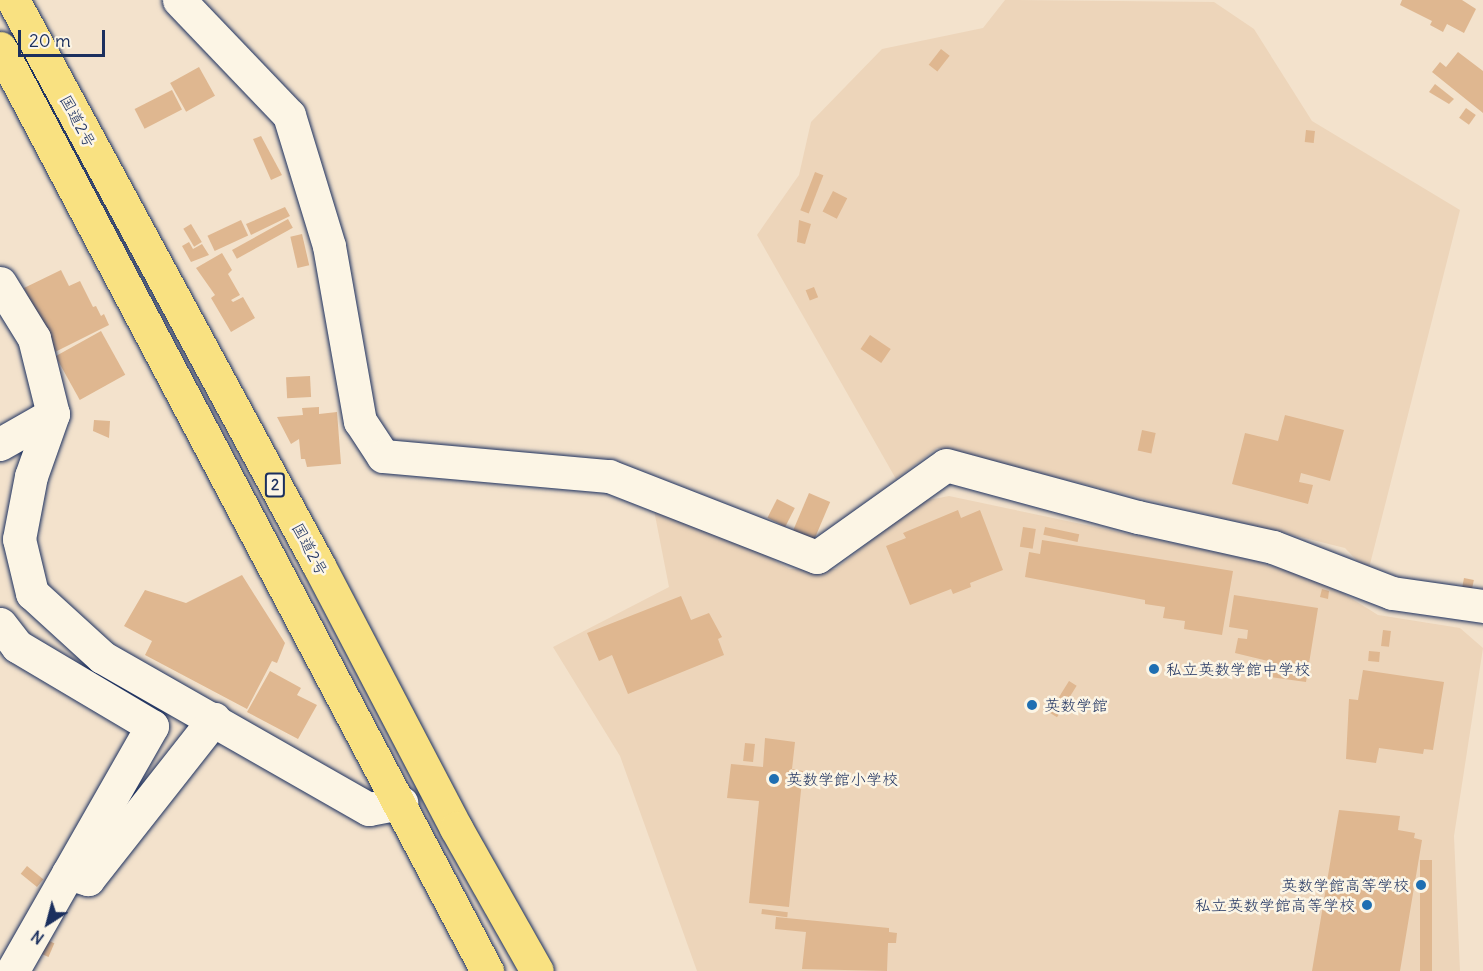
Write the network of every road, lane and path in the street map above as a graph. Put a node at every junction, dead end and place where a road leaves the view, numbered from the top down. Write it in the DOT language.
graph roads {
  1 [pos="13,0"];
  2 [pos="179,0"];
  3 [pos="0,48"];
  4 [pos="0,283"];
  5 [pos="53,414"];
  6 [pos="0,444"];
  7 [pos="1483,606"];
  8 [pos="0,624"];
  9 [pos="213,719"];
  10 [pos="401,803"];
  11 [pos="68,873"];
  12 [pos="12,971"];
  13 [pos="487,971"];
  14 [pos="537,971"];
  1 -- 14 [label="highway, 国道2号 / 2"];
  2 -- 7 [label="street"];
  3 -- 10 [label="highway, 2"];
  4 -- 5 [label="street"];
  5 -- 6 [label="street"];
  5 -- 9 [label="street"];
  8 -- 11 [label="street"];
  9 -- 10 [label="street"];
  9 -- 11 [label="street"];
  10 -- 13 [label="highway, 2"];
  11 -- 12 [label="street"];
}
